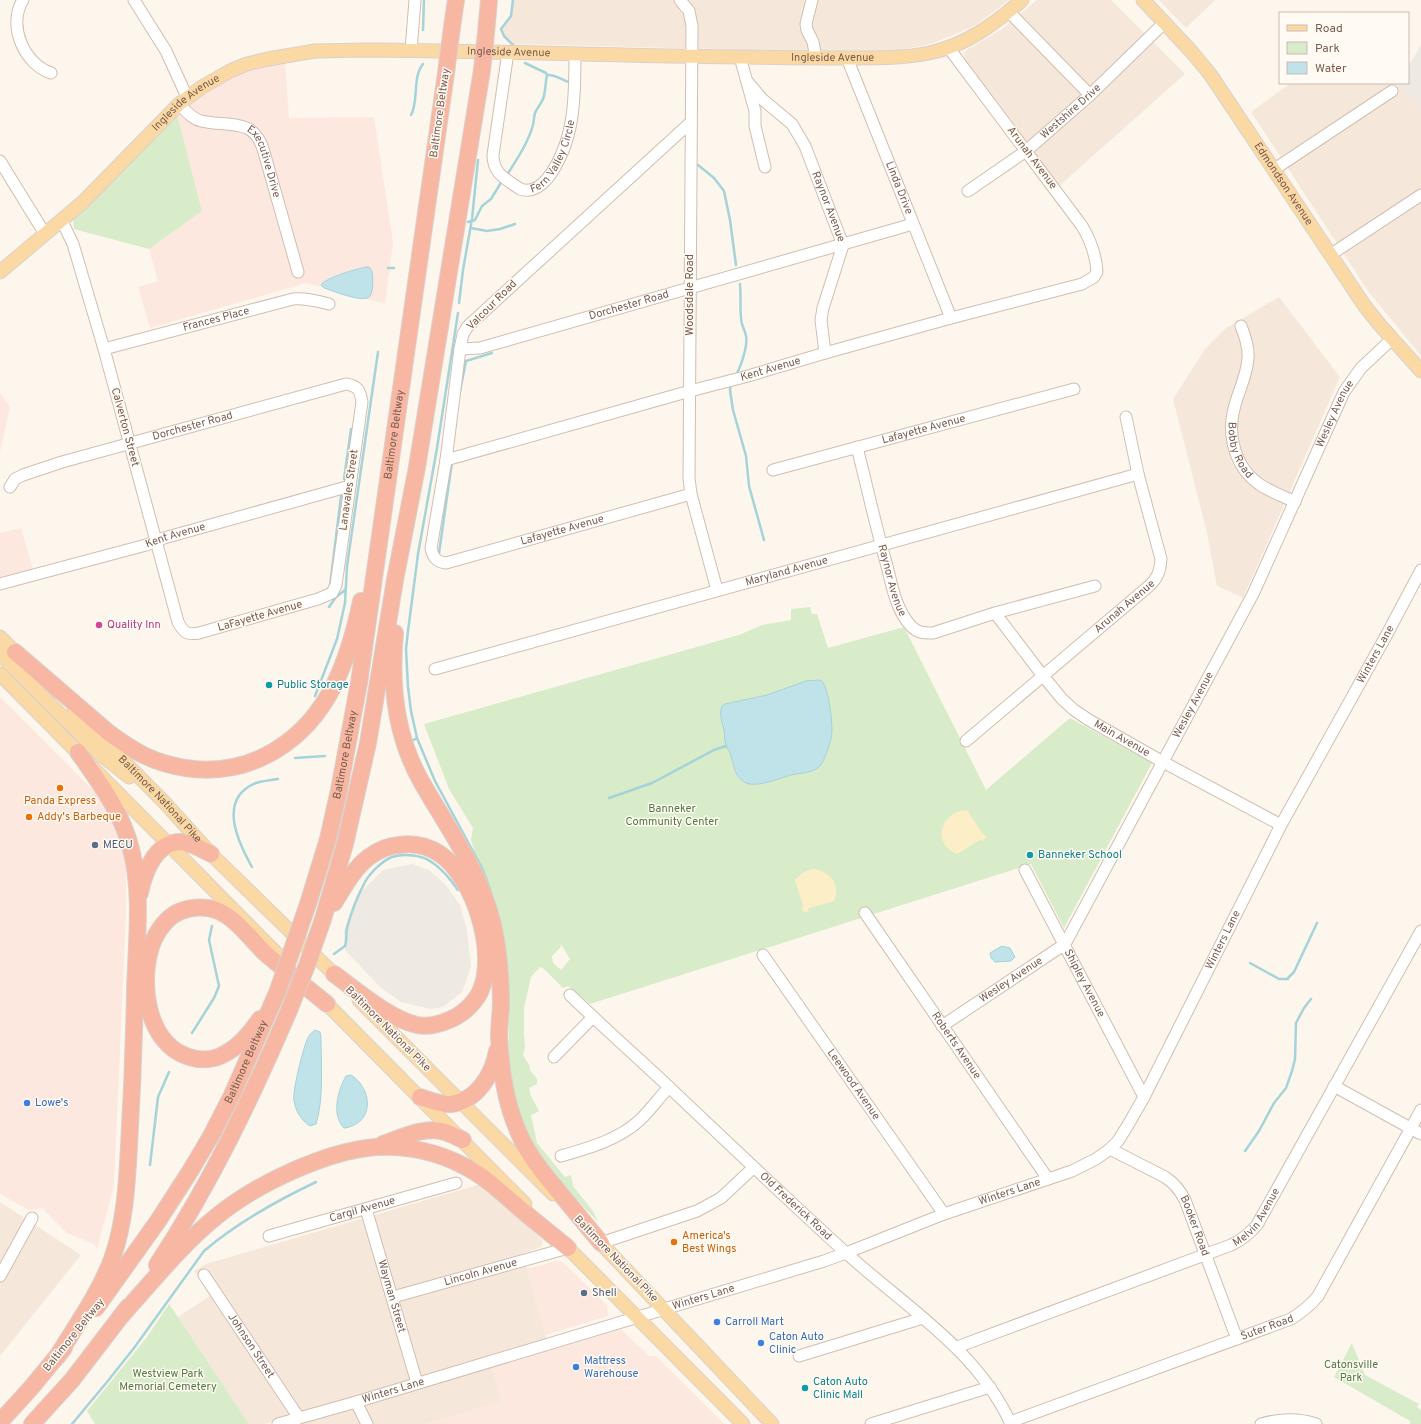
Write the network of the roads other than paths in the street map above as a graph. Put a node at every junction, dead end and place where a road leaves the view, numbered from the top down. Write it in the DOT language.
graph roads {
  1 [pos="23,0"];
  2 [pos="134,0"];
  3 [pos="415,0"];
  4 [pos="456,0"];
  5 [pos="489,0"];
  6 [pos="680,0"];
  7 [pos="812,0"];
  8 [pos="1022,0"];
  9 [pos="1143,0"];
  10 [pos="1008,12"];
  11 [pos="1164,23"];
  12 [pos="948,47"];
  13 [pos="411,50"];
  14 [pos="508,52"];
  15 [pos="575,55"];
  16 [pos="691,56"];
  17 [pos="740,57"];
  18 [pos="816,58"];
  19 [pos="847,58"];
  20 [pos="51,74"];
  21 [pos="747,81"];
  22 [pos="1392,91"];
  23 [pos="1090,95"];
  24 [pos="183,100"];
  25 [pos="691,122"];
  26 [pos="1026,150"];
  27 [pos="0,161"];
  28 [pos="765,166"];
  29 [pos="1273,170"];
  30 [pos="968,191"];
  31 [pos="1421,195"];
  32 [pos="62,221"];
  33 [pos="913,224"];
  34 [pos="45,234"];
  35 [pos="843,245"];
  36 [pos="1330,255"];
  37 [pos="0,260"];
  38 [pos="0,272"];
  39 [pos="298,272"];
  40 [pos="1094,277"];
  41 [pos="691,288"];
  42 [pos="329,304"];
  43 [pos="951,318"];
  44 [pos="1241,326"];
  45 [pos="1392,339"];
  46 [pos="104,349"];
  47 [pos="460,349"];
  48 [pos="825,353"];
  49 [pos="1421,371"];
  50 [pos="357,387"];
  51 [pos="1074,389"];
  52 [pos="690,391"];
  53 [pos="1126,417"];
  54 [pos="394,439"];
  55 [pos="130,444"];
  56 [pos="857,447"];
  57 [pos="446,460"];
  58 [pos="417,467"];
  59 [pos="773,470"];
  60 [pos="1138,474"];
  61 [pos="350,486"];
  62 [pos="10,487"];
  63 [pos="691,494"];
  64 [pos="1295,502"];
  65 [pos="156,542"];
  66 [pos="880,545"];
  67 [pos="435,559"];
  68 [pos="1421,570"];
  69 [pos="0,584"];
  70 [pos="1094,586"];
  71 [pos="717,590"];
  72 [pos="332,593"];
  73 [pos="994,613"];
  74 [pos="186,633"];
  75 [pos="0,637"];
  76 [pos="7,653"];
  77 [pos="435,669"];
  78 [pos="0,674"];
  79 [pos="1043,676"];
  80 [pos="0,678"];
  81 [pos="13,687"];
  82 [pos="966,741"];
  83 [pos="78,752"];
  84 [pos="1163,762"];
  85 [pos="1281,825"];
  86 [pos="169,844"];
  87 [pos="211,854"];
  88 [pos="1026,870"];
  89 [pos="138,908"];
  90 [pos="865,913"];
  91 [pos="323,919"];
  92 [pos="1421,931"];
  93 [pos="1065,944"];
  94 [pos="763,955"];
  95 [pos="334,974"];
  96 [pos="570,995"];
  97 [pos="276,997"];
  98 [pos="326,1004"];
  99 [pos="593,1017"];
  100 [pos="942,1026"];
  101 [pos="499,1035"];
  102 [pos="554,1057"];
  103 [pos="1334,1086"];
  104 [pos="669,1087"];
  105 [pos="420,1097"];
  106 [pos="1144,1097"];
  107 [pos="460,1101"];
  108 [pos="1421,1110"];
  109 [pos="1416,1131"];
  110 [pos="463,1140"];
  111 [pos="376,1147"];
  112 [pos="1110,1149"];
  113 [pos="561,1156"];
  114 [pos="753,1168"];
  115 [pos="1048,1179"];
  116 [pos="456,1183"];
  117 [pos="366,1209"];
  118 [pos="944,1214"];
  119 [pos="32,1218"];
  120 [pos="269,1236"];
  121 [pos="601,1243"];
  122 [pos="568,1248"];
  123 [pos="846,1253"];
  124 [pos="1206,1255"];
  125 [pos="0,1274"];
  126 [pos="204,1275"];
  127 [pos="393,1298"];
  128 [pos="664,1309"];
  129 [pos="121,1316"];
  130 [pos="636,1317"];
  131 [pos="923,1318"];
  132 [pos="1237,1339"];
  133 [pos="957,1347"];
  134 [pos="799,1356"];
  135 [pos="57,1357"];
  136 [pos="417,1383"];
  137 [pos="990,1387"];
  138 [pos="356,1402"];
  139 [pos="298,1418"];
  140 [pos="0,1422"];
  141 [pos="1011,1423"];
  142 [pos="32,1424"];
  143 [pos="278,1424"];
  144 [pos="367,1424"];
  145 [pos="743,1424"];
  146 [pos="772,1424"];
  147 [pos="871,1424"];
  148 [pos="1261,1424"];
  149 [pos="1316,1424"];
  1 -- 20 [label="street"];
  2 -- 24 [label="street"];
  3 -- 13 [label="street"];
  4 -- 54 [label="highway, Baltimore Beltway, bridge"];
  5 -- 58 [label="highway, Baltimore Beltway, bridge"];
  6 -- 16 [label="street, Woodsdale Road"];
  7 -- 18 [label="street"];
  8 -- 10 [label="main road, Ingleside Avenue"];
  9 -- 11 [label="main road, Edmondson Avenue"];
  10 -- 12 [label="main road, Ingleside Avenue"];
  10 -- 23 [label="street"];
  11 -- 23 [label="street, Westshire Drive"];
  11 -- 29 [label="main road, Edmondson Avenue"];
  12 -- 19 [label="main road, Ingleside Avenue"];
  12 -- 26 [label="street, Arunah Avenue"];
  13 -- 14 [label="main road, Ingleside Avenue"];
  13 -- 24 [label="main road, Ingleside Avenue"];
  14 -- 15 [label="main road, Ingleside Avenue"];
  14 -- 15 [label="street, Fern Valley Circle"];
  15 -- 16 [label="main road, Ingleside Avenue"];
  16 -- 17 [label="main road, Ingleside Avenue"];
  16 -- 25 [label="street, Woodsdale Road"];
  17 -- 18 [label="main road, Ingleside Avenue"];
  17 -- 21 [label="street"];
  18 -- 19 [label="main road, Ingleside Avenue"];
  19 -- 33 [label="street, Linda Drive"];
  21 -- 28 [label="street"];
  21 -- 35 [label="street, Raynor Avenue"];
  22 -- 29 [label="street"];
  23 -- 26 [label="street, Westshire Drive"];
  24 -- 32 [label="main road, Ingleside Avenue"];
  24 -- 39 [label="street, Executive Drive"];
  25 -- 41 [label="street, Woodsdale Road"];
  25 -- 47 [label="street, Valcour Road"];
  26 -- 30 [label="street, Westshire Drive"];
  26 -- 40 [label="street, Arunah Avenue"];
  27 -- 34 [label="street"];
  29 -- 36 [label="main road, Edmondson Avenue"];
  31 -- 36 [label="street"];
  32 -- 34 [label="main road, Ingleside Avenue"];
  32 -- 46 [label="street, Calverton Street"];
  33 -- 35 [label="street, Dorchester Road"];
  33 -- 43 [label="street, Linda Drive"];
  34 -- 37 [label="main road, Ingleside Avenue"];
  34 -- 38 [label="main road, Ingleside Avenue"];
  35 -- 41 [label="street, Dorchester Road"];
  35 -- 48 [label="street, Raynor Avenue"];
  36 -- 45 [label="main road, Edmondson Avenue"];
  40 -- 43 [label="street, Kent Avenue"];
  41 -- 47 [label="street, Dorchester Road"];
  41 -- 52 [label="street, Woodsdale Road"];
  42 -- 46 [label="street, Frances Place"];
  43 -- 48 [label="street, Kent Avenue"];
  44 -- 64 [label="street, Bobby Road"];
  45 -- 49 [label="main road, Edmondson Avenue"];
  45 -- 64 [label="street, Wesley Avenue"];
  46 -- 55 [label="street, Calverton Street"];
  47 -- 57 [label="street, Valcour Road"];
  48 -- 52 [label="street, Kent Avenue"];
  50 -- 55 [label="street, Dorchester Road"];
  50 -- 61 [label="street, Lanavales Street"];
  51 -- 56 [label="street, Lafayette Avenue"];
  52 -- 57 [label="street, Kent Avenue"];
  52 -- 63 [label="street, Woodsdale Road"];
  53 -- 60 [label="street, Arunah Avenue"];
  54 -- 76 [label="highway"];
  54 -- 97 [label="highway, Baltimore Beltway, bridge"];
  55 -- 62 [label="street, Dorchester Road"];
  55 -- 65 [label="street, Calverton Street"];
  56 -- 59 [label="street, Lafayette Avenue"];
  56 -- 66 [label="street, Raynor Avenue"];
  57 -- 67 [label="street, Valcour Road"];
  58 -- 91 [label="highway, Baltimore Beltway"];
  58 -- 101 [label="highway"];
  60 -- 66 [label="street, Maryland Avenue"];
  60 -- 79 [label="street, Arunah Avenue"];
  61 -- 65 [label="street, Kent Avenue"];
  61 -- 72 [label="street, Lanavales Street"];
  63 -- 67 [label="street, Lafayette Avenue"];
  63 -- 71 [label="street, Woodsdale Road"];
  64 -- 84 [label="street, Wesley Avenue"];
  65 -- 69 [label="street, Kent Avenue"];
  65 -- 74 [label="street, Calverton Street"];
  66 -- 71 [label="street, Maryland Avenue"];
  66 -- 73 [label="street, Raynor Avenue"];
  68 -- 85 [label="street, Winters Lane"];
  70 -- 73 [label="street, Raynor Avenue"];
  71 -- 77 [label="street, Maryland Avenue"];
  72 -- 74 [label="street, LaFayette Avenue"];
  73 -- 79 [label="street, Main Avenue"];
  75 -- 76 [label="main road, Baltimore National Pike"];
  76 -- 87 [label="main road, Baltimore National Pike"];
  78 -- 81 [label="main road"];
  79 -- 82 [label="street, Arunah Avenue"];
  79 -- 84 [label="street, Main Avenue"];
  80 -- 81 [label="main road"];
  81 -- 83 [label="main road"];
  83 -- 86 [label="main road"];
  83 -- 89 [label="highway"];
  84 -- 85 [label="street, Main Avenue"];
  84 -- 93 [label="street, Wesley Avenue"];
  85 -- 106 [label="street, Winters Lane"];
  86 -- 87 [label="highway"];
  86 -- 89 [label="highway"];
  86 -- 98 [label="main road"];
  87 -- 95 [label="main road, Baltimore National Pike"];
  88 -- 93 [label="street, Shipley Avenue"];
  89 -- 135 [label="highway"];
  90 -- 100 [label="street, Roberts Avenue"];
  91 -- 95 [label="highway"];
  91 -- 129 [label="highway, Baltimore Beltway, bridge"];
  92 -- 103 [label="street, Melvin Avenue"];
  93 -- 100 [label="street, Wesley Avenue"];
  93 -- 106 [label="street, Shipley Avenue"];
  94 -- 118 [label="street, Leewood Avenue"];
  95 -- 107 [label="main road, Baltimore National Pike"];
  96 -- 99 [label="street, Old Frederick Road"];
  97 -- 98 [label="highway"];
  97 -- 135 [label="highway, Baltimore Beltway"];
  98 -- 105 [label="main road"];
  99 -- 102 [label="street"];
  99 -- 104 [label="street, Old Frederick Road"];
  100 -- 115 [label="street, Roberts Avenue"];
  101 -- 107 [label="highway"];
  101 -- 121 [label="highway"];
  103 -- 109 [label="street"];
  103 -- 124 [label="street, Melvin Avenue"];
  104 -- 113 [label="street"];
  104 -- 114 [label="street, Old Frederick Road"];
  105 -- 107 [label="highway"];
  105 -- 110 [label="main road"];
  106 -- 112 [label="street, Winters Lane"];
  107 -- 121 [label="main road, Baltimore National Pike"];
  108 -- 109 [label="street, Suter Road"];
  109 -- 132 [label="street, Suter Road"];
  110 -- 111 [label="highway"];
  110 -- 122 [label="main road"];
  111 -- 122 [label="highway"];
  111 -- 129 [label="highway"];
  112 -- 115 [label="street, Winters Lane"];
  112 -- 124 [label="street, Booker Road"];
  114 -- 121 [label="street"];
  114 -- 123 [label="street, Old Frederick Road"];
  115 -- 118 [label="street, Winters Lane"];
  116 -- 117 [label="street, Cargil Avenue"];
  117 -- 120 [label="street, Cargil Avenue"];
  117 -- 127 [label="street, Wayman Street"];
  118 -- 123 [label="street, Winters Lane"];
  119 -- 125 [label="street"];
  121 -- 128 [label="main road, Baltimore National Pike"];
  122 -- 127 [label="street, Lincoln Avenue"];
  122 -- 130 [label="main road"];
  123 -- 128 [label="street, Winters Lane"];
  123 -- 131 [label="street, Old Frederick Road"];
  124 -- 132 [label="street, Booker Road"];
  124 -- 133 [label="street, Melvin Avenue"];
  126 -- 139 [label="street, Johnson Street"];
  127 -- 136 [label="street, Wayman Street"];
  128 -- 130 [label="street, Winters Lane"];
  128 -- 146 [label="main road, Baltimore National Pike"];
  129 -- 142 [label="highway, Baltimore Beltway"];
  130 -- 136 [label="street, Winters Lane"];
  130 -- 145 [label="main road"];
  131 -- 133 [label="street, Old Frederick Road"];
  131 -- 134 [label="street"];
  132 -- 141 [label="street, Suter Road"];
  133 -- 137 [label="street, Old Frederick Road"];
  135 -- 140 [label="highway, Baltimore Beltway"];
  136 -- 138 [label="street, Winters Lane"];
  137 -- 141 [label="street, Old Frederick Road"];
  137 -- 147 [label="street"];
  138 -- 139 [label="street, Winters Lane"];
  138 -- 144 [label="street"];
  139 -- 143 [label="street, Winters Lane"];
  145 -- 146 [label="main road"];
  148 -- 149 [label="street"];
}
